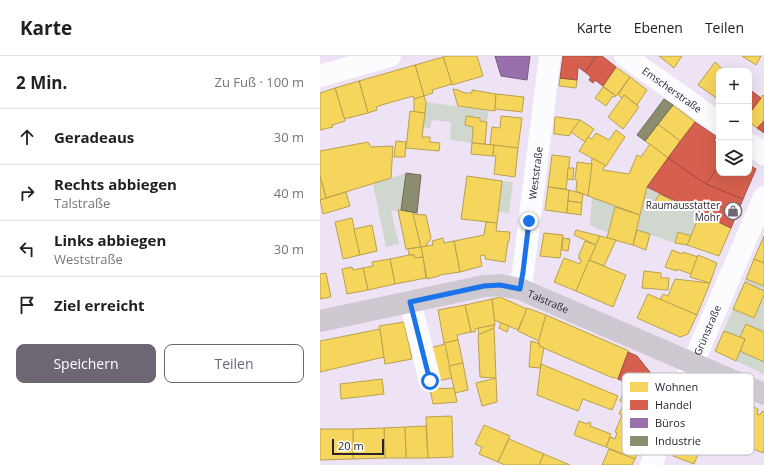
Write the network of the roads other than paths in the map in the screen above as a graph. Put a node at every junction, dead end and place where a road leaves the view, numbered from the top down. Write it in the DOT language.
graph roads {
  1 [pos="390,56"];
  2 [pos="550,56"];
  3 [pos="625,56"];
  4 [pos="320,76"];
  5 [pos="716,120"];
  6 [pos="752,146"];
  7 [pos="764,154"];
  8 [pos="764,196"];
  9 [pos="520,289"];
  10 [pos="410,302"];
  11 [pos="320,321"];
  12 [pos="692,363"];
  13 [pos="688,373"];
  14 [pos="715,373"];
  15 [pos="430,381"];
  16 [pos="754,390"];
  17 [pos="764,394"];
  18 [pos="655,455"];
  19 [pos="651,465"];
  1 -- 4 [label="street"];
  2 -- 9 [label="street, Weststraße"];
  3 -- 5 [label="street, Emscherstraße"];
  6 -- 7 [label="street"];
  8 -- 12 [label="street, Grünstraße"];
  9 -- 10 [label="main road, Talstraße"];
  9 -- 12 [label="main road, Talstraße"];
  10 -- 11 [label="main road, Talstraße"];
  10 -- 15 [label="street"];
  12 -- 13 [label="street, Grünstraße"];
  12 -- 14 [label="main road, Talstraße"];
  16 -- 17 [label="main road, Talstraße"];
  18 -- 19 [label="street, Grünstraße"];
}
